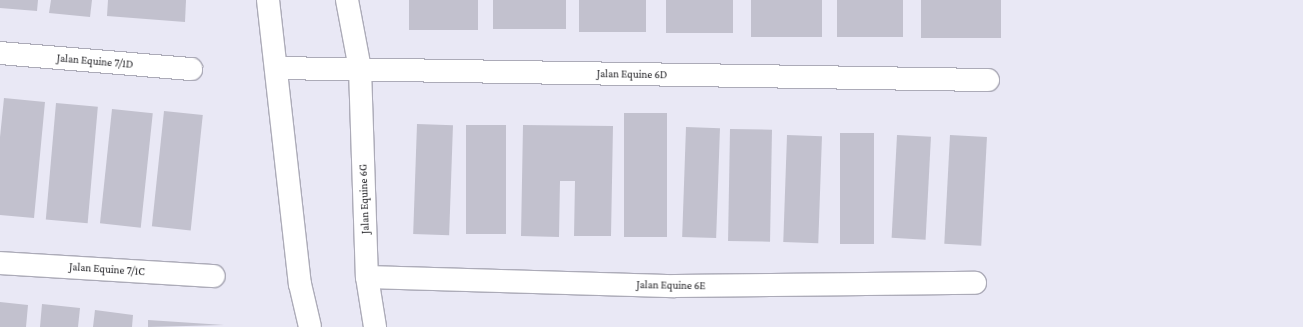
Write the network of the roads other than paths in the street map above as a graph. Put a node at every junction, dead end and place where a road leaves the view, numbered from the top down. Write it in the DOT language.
graph roads {
  1 [pos="268,0"];
  2 [pos="347,0"];
  3 [pos="0,53"];
  4 [pos="276,68"];
  5 [pos="191,69"];
  6 [pos="360,69"];
  7 [pos="988,80"];
  8 [pos="0,263"];
  9 [pos="214,276"];
  10 [pos="367,277"];
  11 [pos="976,283"];
  12 [pos="310,327"];
  13 [pos="375,327"];
  1 -- 4 [label="street"];
  2 -- 6 [label="street, Jalan Equine 6G"];
  3 -- 5 [label="street, Jalan Equine 7/1D"];
  4 -- 6 [label="street, Jalan Equine 6D"];
  4 -- 12 [label="street"];
  6 -- 7 [label="street, Jalan Equine 6D"];
  6 -- 10 [label="street, Jalan Equine 6G"];
  8 -- 9 [label="street, Jalan Equine 7/1C"];
  10 -- 11 [label="street, Jalan Equine 6E"];
  10 -- 13 [label="street, Jalan Equine 6G"];
}
